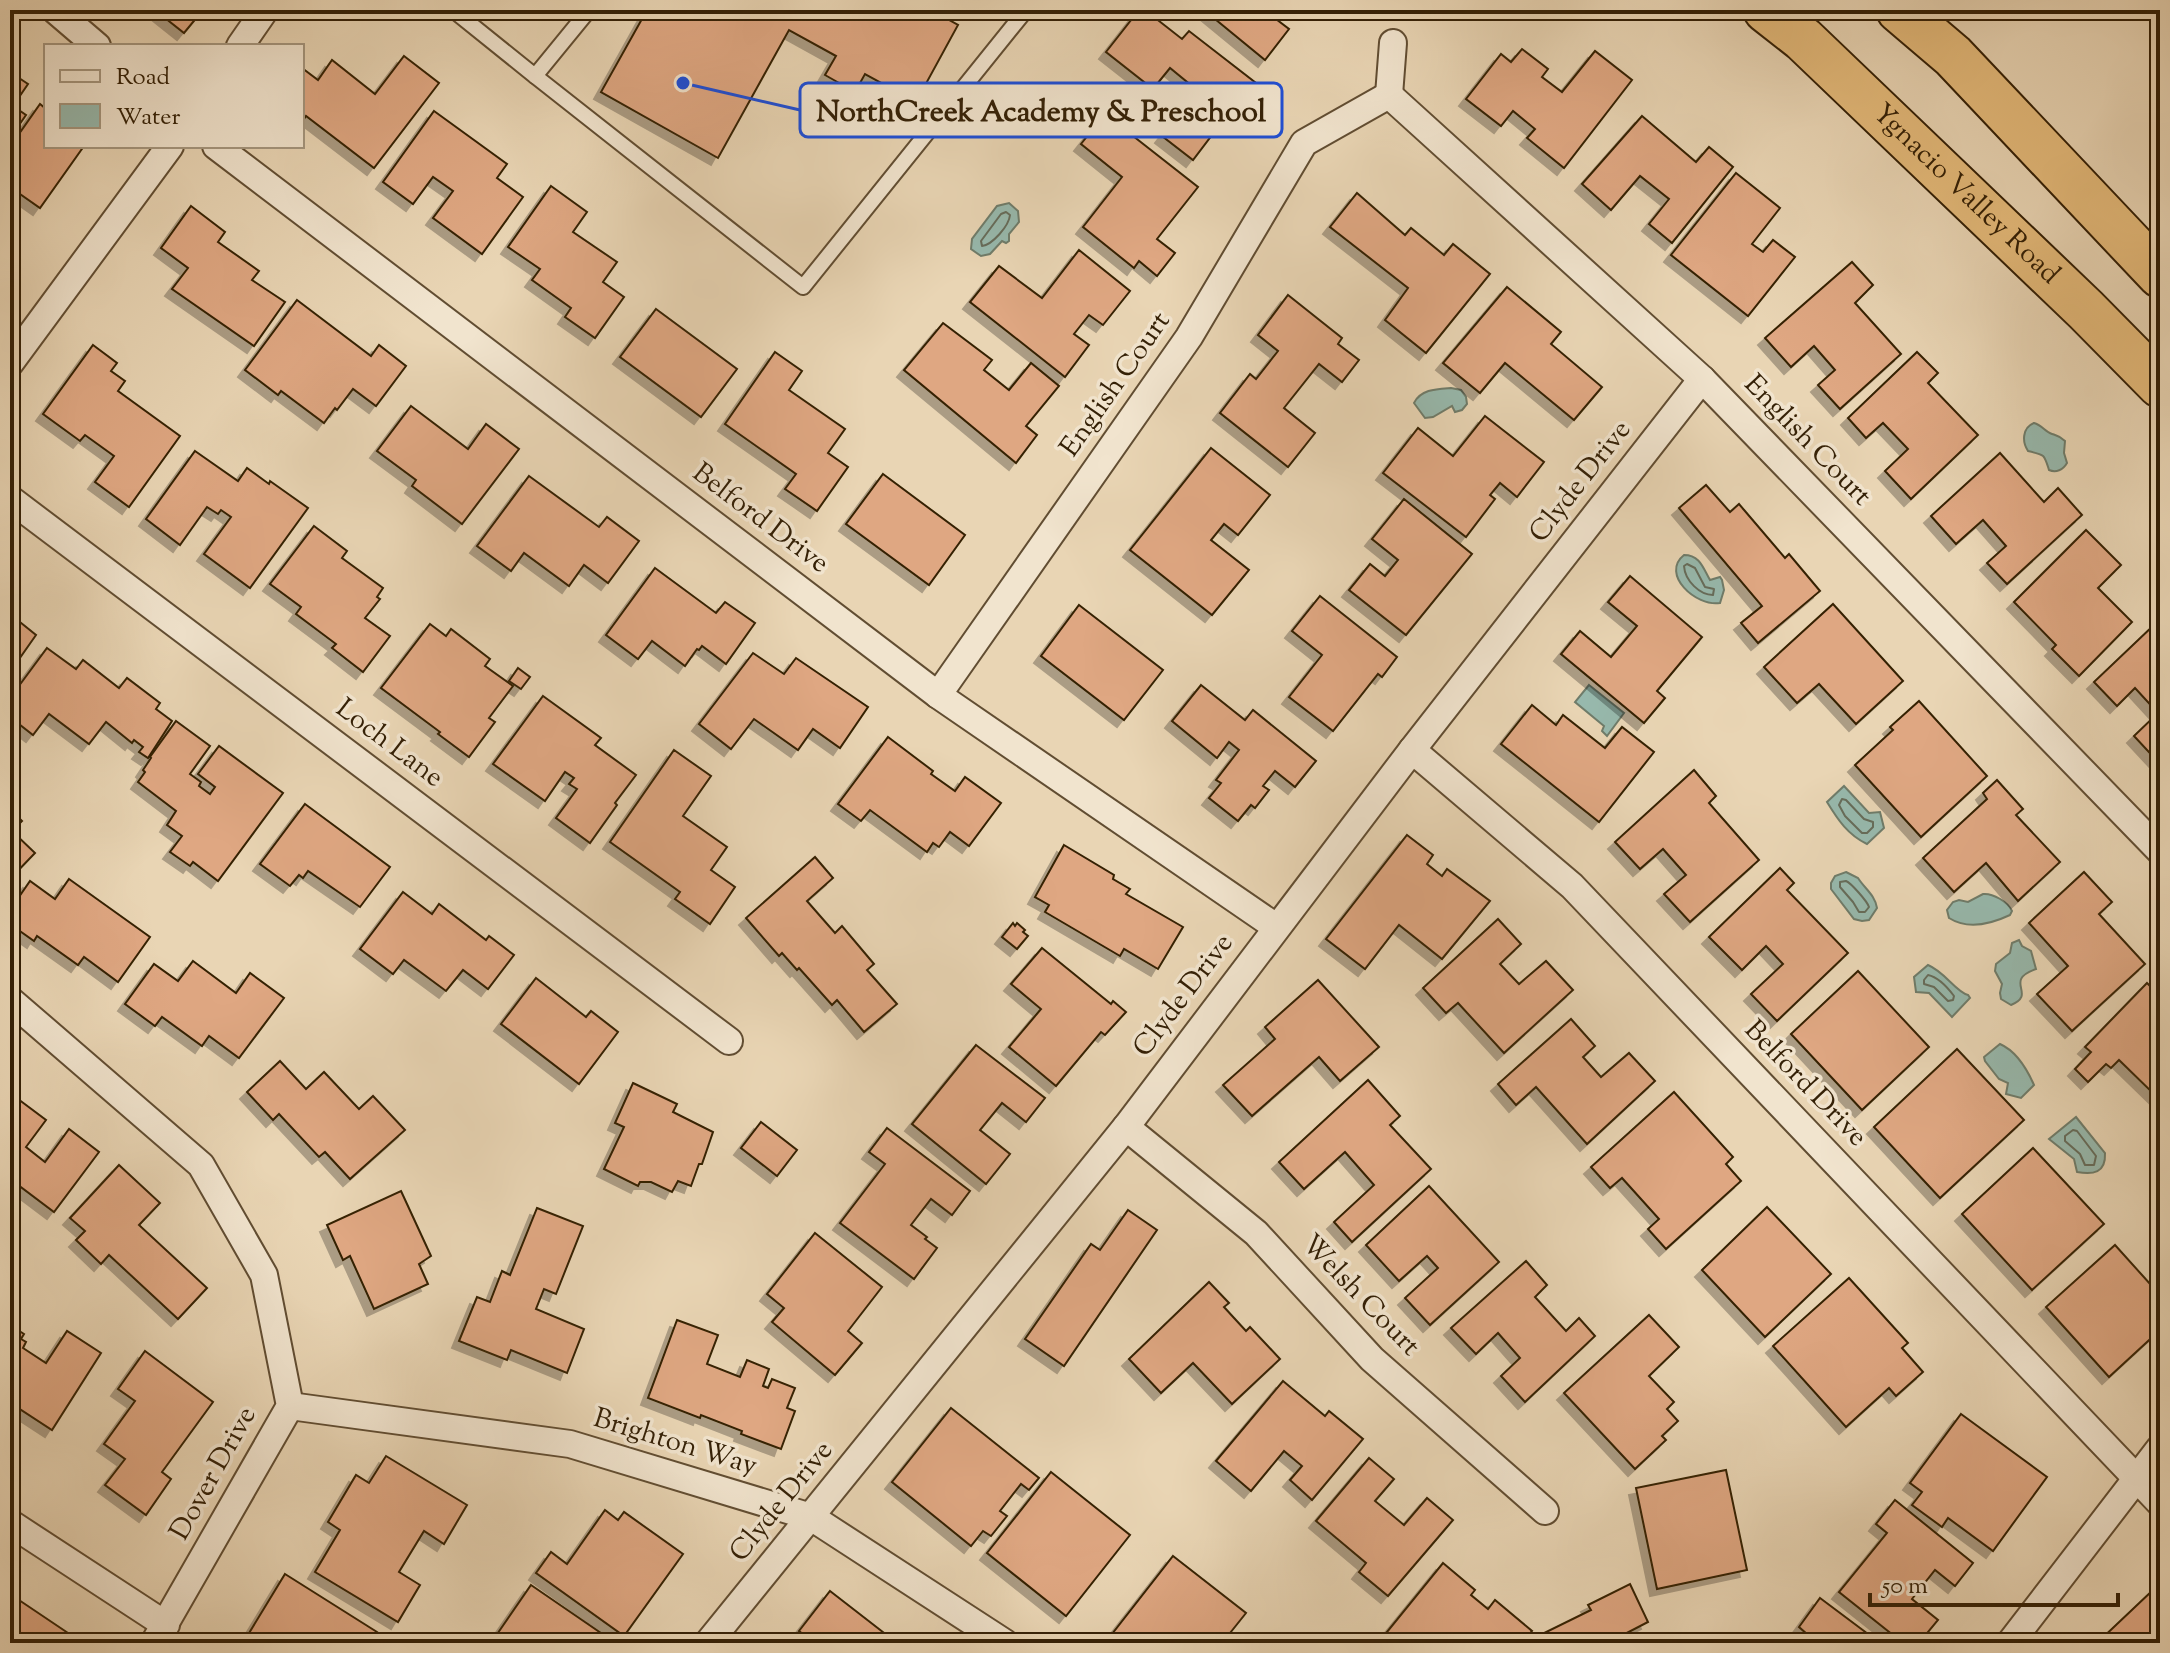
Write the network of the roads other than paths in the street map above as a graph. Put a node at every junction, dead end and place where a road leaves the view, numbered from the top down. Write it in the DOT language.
graph roads {
  1 [pos="55,10"];
  2 [pos="265,10"];
  3 [pos="453,10"];
  4 [pos="589,10"];
  5 [pos="1026,10"];
  6 [pos="1766,10"];
  7 [pos="1899,10"];
  8 [pos="1393,43"];
  9 [pos="95,44"];
  10 [pos="241,44"];
  11 [pos="535,76"];
  12 [pos="1389,95"];
  13 [pos="169,148"];
  14 [pos="219,148"];
  15 [pos="2160,275"];
  16 [pos="10,363"];
  17 [pos="1702,379"];
  18 [pos="2160,385"];
  19 [pos="10,499"];
  20 [pos="938,695"];
  21 [pos="1412,750"];
  22 [pos="2160,851"];
  23 [pos="1276,927"];
  24 [pos="10,1000"];
  25 [pos="729,1041"];
  26 [pos="1126,1127"];
  27 [pos="290,1406"];
  28 [pos="2160,1448"];
  29 [pos="2136,1478"];
  30 [pos="2160,1503"];
  31 [pos="1545,1511"];
  32 [pos="811,1517"];
  33 [pos="10,1523"];
  34 [pos="160,1634"];
  35 [pos="708,1643"];
  36 [pos="1005,1643"];
  37 [pos="2010,1643"];
  1 -- 9 [label="street"];
  2 -- 10 [label="street"];
  3 -- 11 [label="lane"];
  4 -- 11 [label="lane"];
  5 -- 11 [label="lane"];
  6 -- 18 [label="highway, Ygnacio Valley Road"];
  7 -- 15 [label="highway"];
  8 -- 12 [label="street"];
  12 -- 17 [label="street, English Court"];
  12 -- 20 [label="street, English Court"];
  13 -- 16 [label="street"];
  14 -- 20 [label="street, Belford Drive"];
  17 -- 21 [label="street, Clyde Drive"];
  17 -- 22 [label="street, English Court"];
  19 -- 25 [label="street, Loch Lane"];
  20 -- 23 [label="street, Belford Drive"];
  21 -- 23 [label="street, Clyde Drive"];
  21 -- 29 [label="street, Belford Drive"];
  23 -- 26 [label="street, Clyde Drive"];
  24 -- 27 [label="street, Dover Drive"];
  26 -- 31 [label="street, Welsh Court"];
  26 -- 32 [label="street, Clyde Drive"];
  27 -- 32 [label="street, Brighton Way"];
  27 -- 34 [label="street, Dover Drive"];
  28 -- 29 [label="street"];
  29 -- 30 [label="street, Belford Drive"];
  29 -- 37 [label="street"];
  32 -- 35 [label="street, Clyde Drive"];
  32 -- 36 [label="street, Brighton Way"];
  33 -- 34 [label="street"];
}
